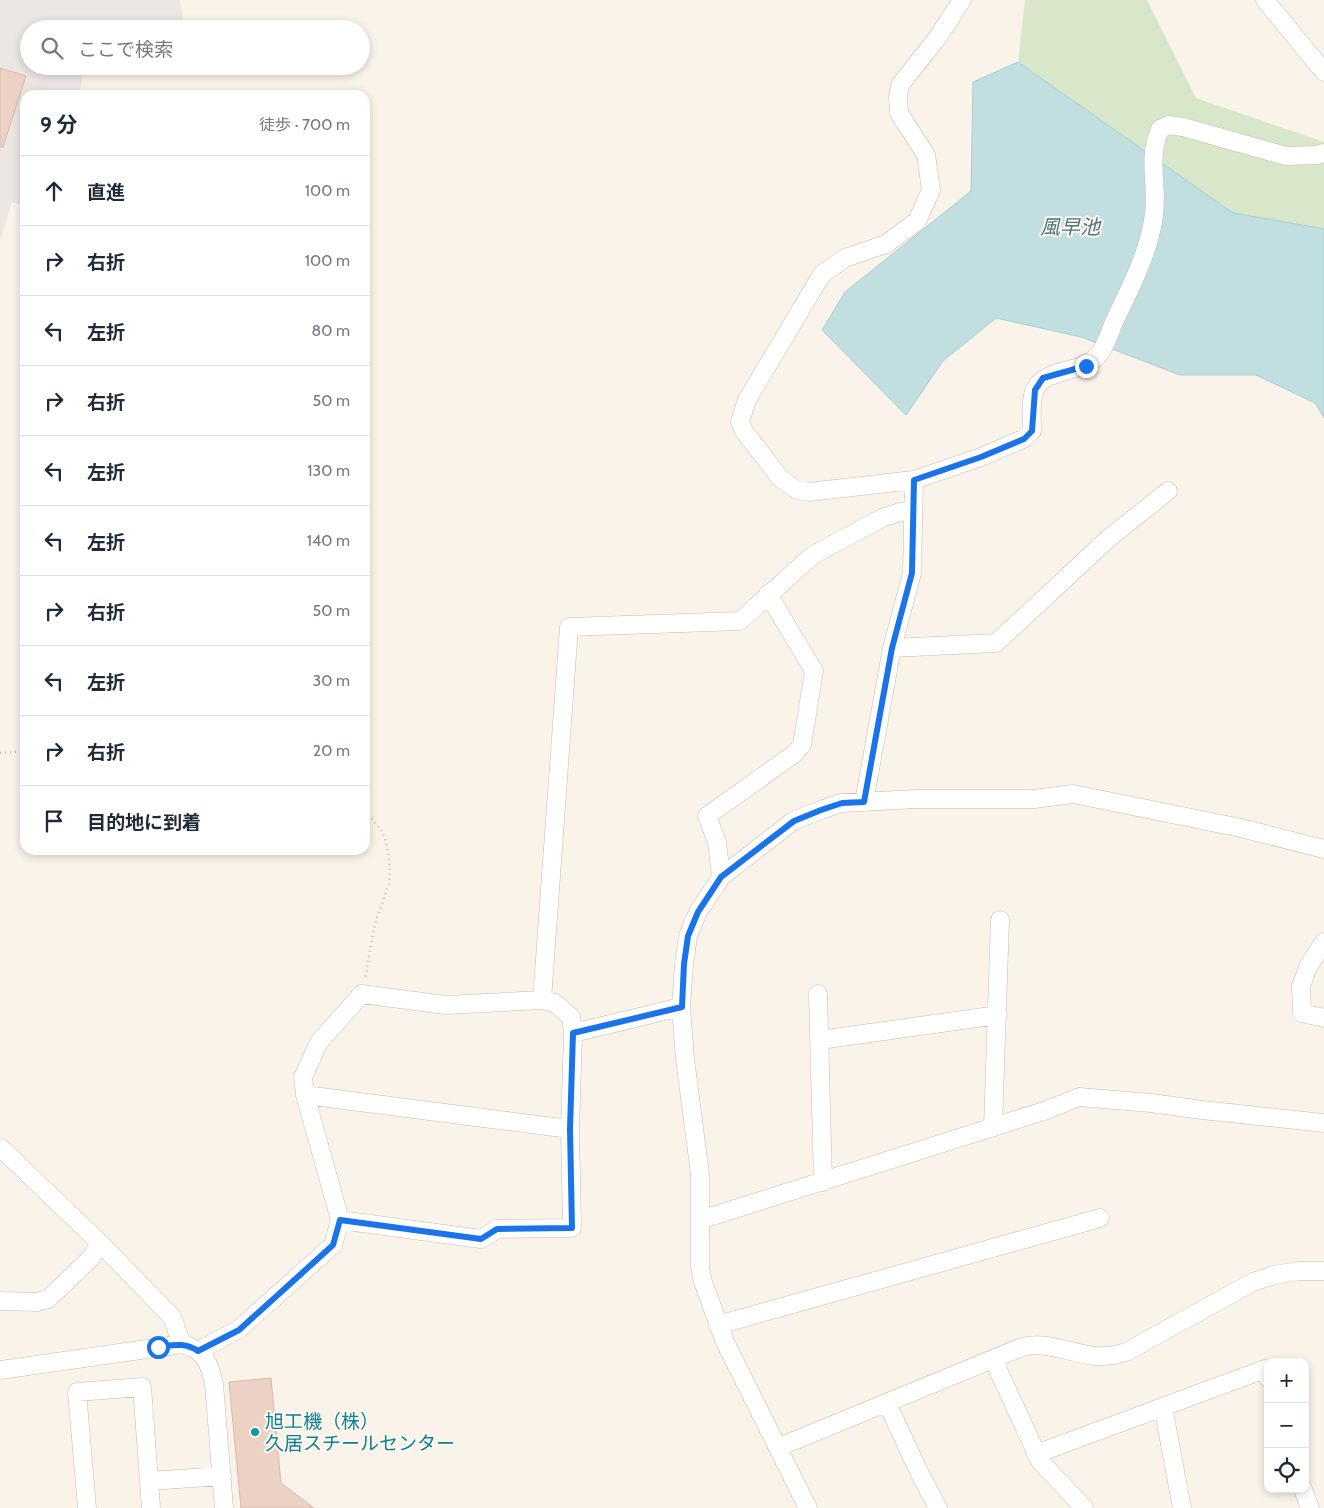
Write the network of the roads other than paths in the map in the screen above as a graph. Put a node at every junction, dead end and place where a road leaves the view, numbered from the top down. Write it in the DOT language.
graph roads {
  1 [pos="962,0"];
  2 [pos="1265,0"];
  3 [pos="1324,72"];
  4 [pos="1324,153"];
  5 [pos="914,480"];
  6 [pos="1168,491"];
  7 [pos="913,512"];
  8 [pos="768,594"];
  9 [pos="892,648"];
  10 [pos="864,802"];
  11 [pos="1324,849"];
  12 [pos="721,877"];
  13 [pos="1000,920"];
  14 [pos="1324,942"];
  15 [pos="818,994"];
  16 [pos="542,1000"];
  17 [pos="682,1007"];
  18 [pos="998,1015"];
  19 [pos="1324,1018"];
  20 [pos="573,1033"];
  21 [pos="820,1040"];
  22 [pos="305,1095"];
  23 [pos="1324,1122"];
  24 [pos="993,1127"];
  25 [pos="570,1129"];
  26 [pos="0,1147"];
  27 [pos="823,1182"];
  28 [pos="1100,1218"];
  29 [pos="340,1220"];
  30 [pos="700,1220"];
  31 [pos="100,1243"];
  32 [pos="1324,1271"];
  33 [pos="0,1301"];
  34 [pos="718,1325"];
  35 [pos="182,1344"];
  36 [pos="198,1351"];
  37 [pos="993,1359"];
  38 [pos="1264,1369"];
  39 [pos="0,1370"];
  40 [pos="887,1403"];
  41 [pos="1163,1408"];
  42 [pos="779,1447"];
  43 [pos="1036,1454"];
  44 [pos="222,1476"];
  45 [pos="149,1482"];
  46 [pos="1304,1493"];
  47 [pos="87,1508"];
  48 [pos="151,1508"];
  49 [pos="224,1508"];
  50 [pos="808,1508"];
  51 [pos="938,1508"];
  52 [pos="1084,1508"];
  53 [pos="1182,1508"];
  54 [pos="1310,1508"];
  1 -- 5 [label="street"];
  2 -- 3 [label="street"];
  4 -- 5 [label="street"];
  5 -- 7 [label="street"];
  6 -- 9 [label="street"];
  7 -- 8 [label="street"];
  7 -- 9 [label="street"];
  8 -- 12 [label="street"];
  8 -- 16 [label="street"];
  9 -- 10 [label="street"];
  10 -- 11 [label="street"];
  10 -- 12 [label="street"];
  12 -- 17 [label="street"];
  13 -- 18 [label="street"];
  14 -- 19 [label="street"];
  15 -- 21 [label="street"];
  16 -- 20 [label="street"];
  16 -- 22 [label="street"];
  17 -- 20 [label="street"];
  17 -- 30 [label="street"];
  18 -- 21 [label="street"];
  18 -- 24 [label="street"];
  20 -- 25 [label="street"];
  21 -- 27 [label="street"];
  22 -- 25 [label="street"];
  22 -- 29 [label="street"];
  23 -- 24 [label="street"];
  24 -- 27 [label="street"];
  25 -- 29 [label="street"];
  26 -- 31 [label="street"];
  27 -- 30 [label="street"];
  28 -- 34 [label="street"];
  29 -- 36 [label="street"];
  30 -- 34 [label="street"];
  31 -- 33 [label="street"];
  31 -- 35 [label="street"];
  32 -- 37 [label="street"];
  34 -- 42 [label="street"];
  35 -- 36 [label="street"];
  35 -- 39 [label="street"];
  36 -- 44 [label="street"];
  37 -- 40 [label="street"];
  37 -- 43 [label="street"];
  38 -- 41 [label="street"];
  40 -- 42 [label="street"];
  40 -- 51 [label="street"];
  41 -- 43 [label="street"];
  41 -- 53 [label="street"];
  42 -- 50 [label="street"];
  43 -- 52 [label="street"];
  44 -- 45 [label="street"];
  44 -- 49 [label="street"];
  45 -- 47 [label="street"];
  45 -- 48 [label="street"];
  46 -- 54 [label="street"];
}
